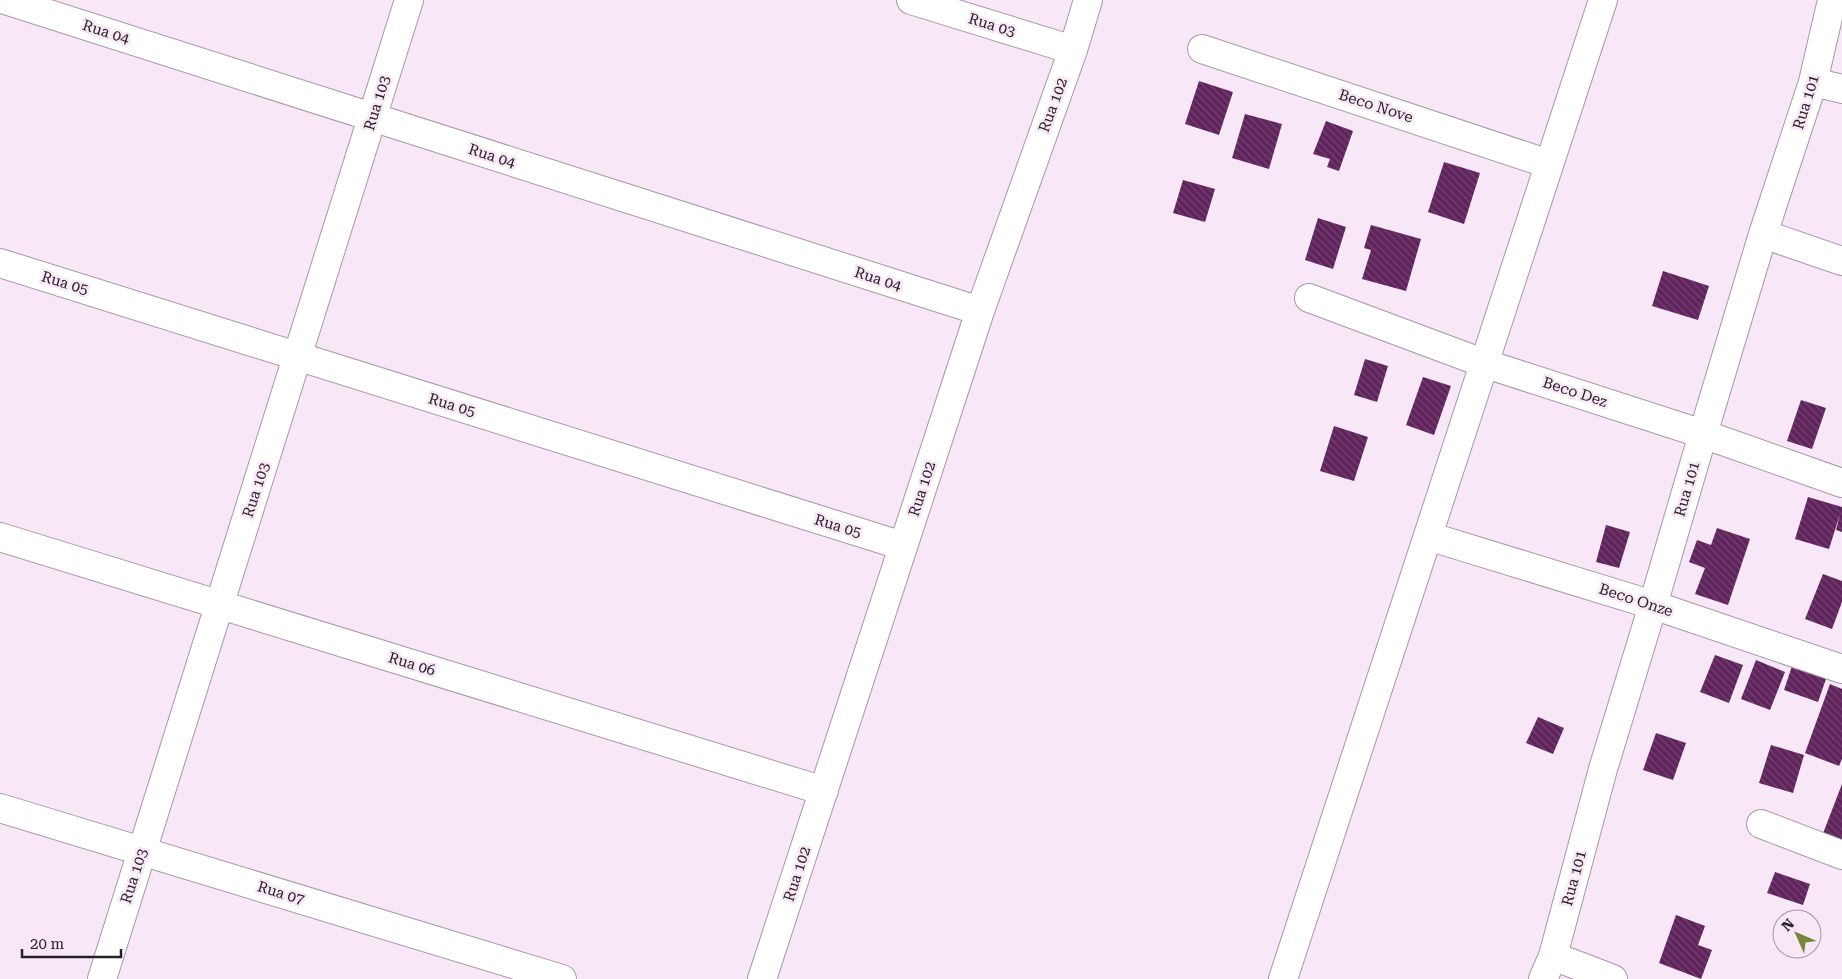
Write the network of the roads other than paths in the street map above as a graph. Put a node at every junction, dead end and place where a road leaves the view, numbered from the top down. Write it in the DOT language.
graph roads {
  1 [pos="5,0"];
  2 [pos="409,0"];
  3 [pos="911,0"];
  4 [pos="1088,0"];
  5 [pos="1603,0"];
  6 [pos="1832,0"];
  7 [pos="1202,49"];
  8 [pos="1073,50"];
  9 [pos="1813,82"];
  10 [pos="1842,89"];
  11 [pos="373,118"];
  12 [pos="1549,164"];
  13 [pos="1763,234"];
  14 [pos="1842,260"];
  15 [pos="0,263"];
  16 [pos="1309,298"];
  17 [pos="980,311"];
  18 [pos="298,356"];
  19 [pos="1483,363"];
  20 [pos="1703,434"];
  21 [pos="1842,483"];
  22 [pos="1428,536"];
  23 [pos="0,537"];
  24 [pos="903,546"];
  25 [pos="220,605"];
  26 [pos="1653,605"];
  27 [pos="1842,668"];
  28 [pos="824,791"];
  29 [pos="0,808"];
  30 [pos="1761,824"];
  31 [pos="142,851"];
  32 [pos="1842,855"];
  33 [pos="1548,968"];
  34 [pos="102,979"];
  35 [pos="562,979"];
  36 [pos="762,979"];
  37 [pos="1283,979"];
  38 [pos="1612,979"];
  1 -- 11 [label="street, Rua 04"];
  2 -- 11 [label="street, Rua 103"];
  3 -- 8 [label="street, Rua 03"];
  4 -- 8 [label="street, Rua 102"];
  5 -- 12 [label="street"];
  6 -- 9 [label="street, Rua 101"];
  7 -- 12 [label="street, Beco Nove"];
  8 -- 17 [label="street, Rua 102"];
  9 -- 10 [label="street"];
  9 -- 13 [label="street, Rua 101"];
  11 -- 17 [label="street, Rua 04"];
  11 -- 18 [label="street, Rua 103"];
  12 -- 19 [label="street"];
  13 -- 14 [label="street"];
  13 -- 20 [label="street, Rua 101"];
  15 -- 18 [label="street, Rua 05"];
  16 -- 19 [label="street, Beco Dez"];
  17 -- 24 [label="street, Rua 102"];
  18 -- 24 [label="street, Rua 05"];
  18 -- 25 [label="street, Rua 103"];
  19 -- 20 [label="street, Beco Dez"];
  19 -- 22 [label="street"];
  20 -- 21 [label="street, Beco Dez"];
  20 -- 26 [label="street, Rua 101"];
  22 -- 26 [label="street, Beco Onze"];
  22 -- 37 [label="street"];
  23 -- 25 [label="street, Rua 06"];
  24 -- 28 [label="street, Rua 102"];
  25 -- 28 [label="street, Rua 06"];
  25 -- 31 [label="street, Rua 103"];
  26 -- 27 [label="street, Beco Onze"];
  26 -- 33 [label="street, Rua 101"];
  28 -- 36 [label="street, Rua 102"];
  29 -- 31 [label="street, Rua 07"];
  30 -- 32 [label="street"];
  31 -- 34 [label="street, Rua 103"];
  31 -- 35 [label="street, Rua 07"];
  33 -- 38 [label="street"];
}
